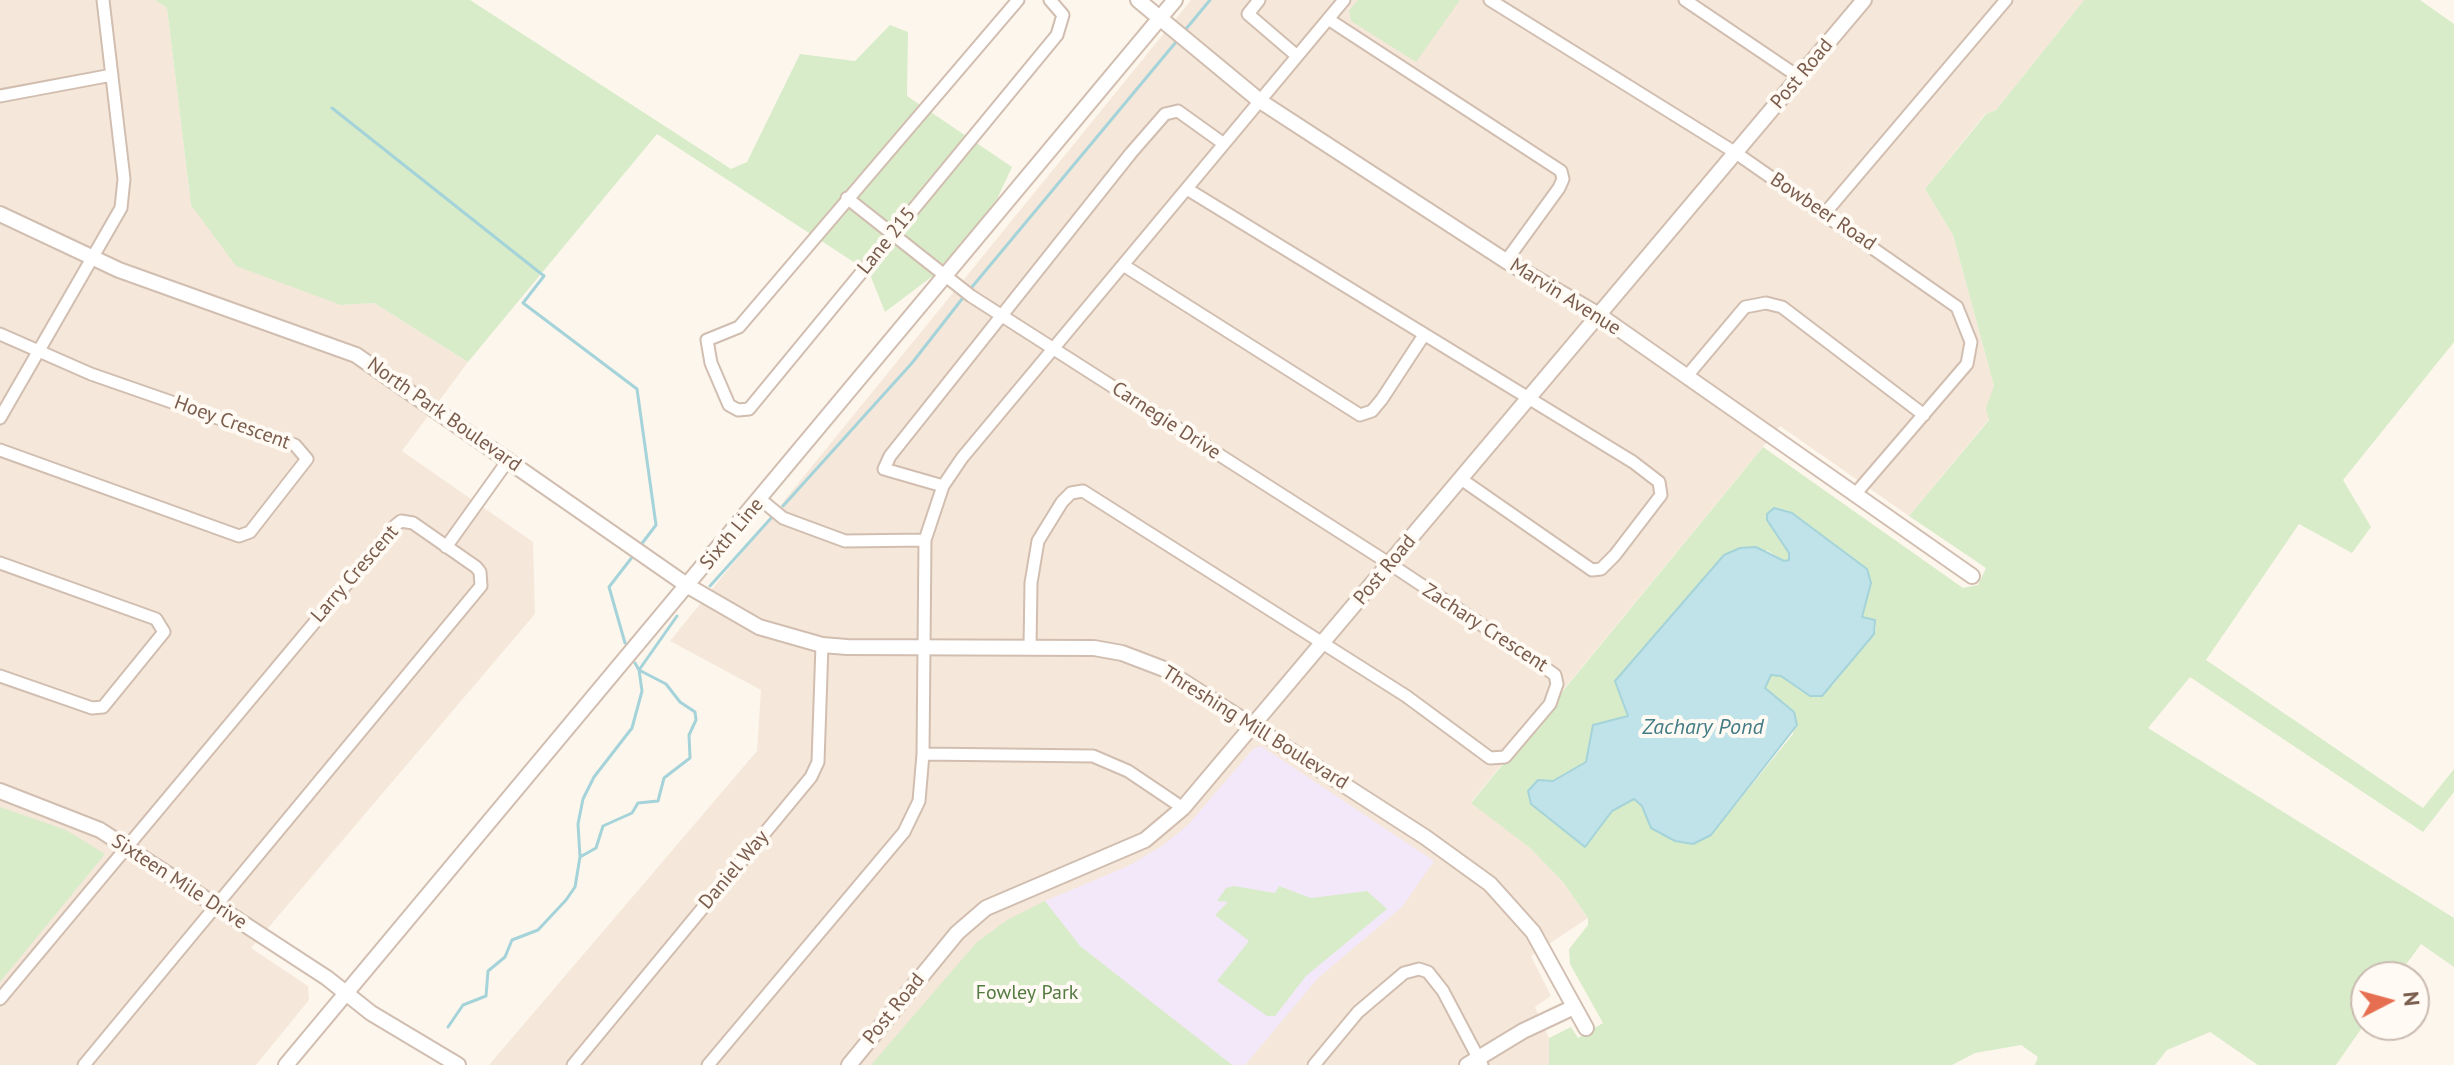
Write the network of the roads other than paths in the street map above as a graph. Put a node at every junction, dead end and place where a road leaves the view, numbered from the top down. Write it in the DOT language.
graph roads {
  1 [pos="103,0"];
  2 [pos="1018,0"];
  3 [pos="1050,0"];
  4 [pos="1138,0"];
  5 [pos="1175,0"];
  6 [pos="1259,0"];
  7 [pos="1344,0"];
  8 [pos="1490,0"];
  9 [pos="1685,0"];
  10 [pos="1864,0"];
  11 [pos="2006,0"];
  12 [pos="1160,18"];
  13 [pos="1328,19"];
  14 [pos="1297,56"];
  15 [pos="112,75"];
  16 [pos="1799,77"];
  17 [pos="0,96"];
  18 [pos="1260,101"];
  19 [pos="1224,144"];
  20 [pos="1736,153"];
  21 [pos="1187,189"];
  22 [pos="847,198"];
  23 [pos="1826,212"];
  24 [pos="0,214"];
  25 [pos="892,235"];
  26 [pos="94,260"];
  27 [pos="1506,261"];
  28 [pos="1123,265"];
  29 [pos="944,276"];
  30 [pos="1599,315"];
  31 [pos="1003,317"];
  32 [pos="0,334"];
  33 [pos="1424,335"];
  34 [pos="1053,348"];
  35 [pos="39,352"];
  36 [pos="1687,376"];
  37 [pos="1528,399"];
  38 [pos="1924,415"];
  39 [pos="0,418"];
  40 [pos="0,450"];
  41 [pos="509,459"];
  42 [pos="1461,479"];
  43 [pos="943,486"];
  44 [pos="1857,492"];
  45 [pos="760,499"];
  46 [pos="925,540"];
  47 [pos="446,547"];
  48 [pos="0,563"];
  49 [pos="1390,564"];
  50 [pos="1972,576"];
  51 [pos="688,586"];
  52 [pos="1323,644"];
  53 [pos="822,645"];
  54 [pos="925,647"];
  55 [pos="1030,647"];
  56 [pos="0,676"];
  57 [pos="1254,726"];
  58 [pos="923,754"];
  59 [pos="0,791"];
  60 [pos="1183,808"];
  61 [pos="127,847"];
  62 [pos="216,907"];
  63 [pos="347,994"];
  64 [pos="0,999"];
  65 [pos="1574,1007"];
  66 [pos="1586,1028"];
  67 [pos="1476,1062"];
  68 [pos="84,1065"];
  69 [pos="286,1065"];
  70 [pos="458,1065"];
  71 [pos="573,1065"];
  72 [pos="708,1065"];
  73 [pos="849,1065"];
  74 [pos="1314,1065"];
  1 -- 15 [label="street"];
  2 -- 22 [label="street"];
  3 -- 25 [label="street, Lane 215"];
  4 -- 12 [label="street, Marvin Avenue"];
  5 -- 12 [label="street, Sixth Line"];
  6 -- 14 [label="street"];
  7 -- 13 [label="street"];
  8 -- 20 [label="street, Bowbeer Road"];
  9 -- 16 [label="street"];
  10 -- 16 [label="street, Post Road"];
  11 -- 23 [label="street"];
  12 -- 18 [label="street, Marvin Avenue"];
  12 -- 29 [label="street, Sixth Line"];
  13 -- 14 [label="street"];
  13 -- 27 [label="street"];
  14 -- 18 [label="street"];
  15 -- 17 [label="street"];
  15 -- 26 [label="street"];
  16 -- 20 [label="street, Post Road"];
  18 -- 19 [label="street"];
  18 -- 27 [label="street, Marvin Avenue"];
  19 -- 21 [label="street"];
  19 -- 31 [label="street"];
  20 -- 23 [label="street, Bowbeer Road"];
  20 -- 30 [label="street, Post Road"];
  21 -- 28 [label="street"];
  21 -- 33 [label="street"];
  22 -- 25 [label="street, Carnegie Drive"];
  22 -- 25 [label="street, Lane 215"];
  23 -- 38 [label="street, Bowbeer Road"];
  24 -- 26 [label="street, North Park Boulevard"];
  25 -- 29 [label="street, Carnegie Drive"];
  26 -- 35 [label="street"];
  26 -- 41 [label="street, North Park Boulevard"];
  27 -- 30 [label="street, Marvin Avenue"];
  28 -- 33 [label="street"];
  28 -- 34 [label="street"];
  29 -- 31 [label="street, Carnegie Drive"];
  29 -- 45 [label="street, Sixth Line"];
  30 -- 36 [label="street, Marvin Avenue"];
  30 -- 37 [label="street, Post Road"];
  31 -- 34 [label="street, Carnegie Drive"];
  31 -- 43 [label="street"];
  32 -- 35 [label="street"];
  33 -- 37 [label="street"];
  34 -- 43 [label="street"];
  34 -- 49 [label="street, Carnegie Drive"];
  35 -- 39 [label="street"];
  35 -- 40 [label="street, Hoey Crescent"];
  36 -- 38 [label="street"];
  36 -- 44 [label="street, Marvin Avenue"];
  37 -- 42 [label="street, Post Road"];
  37 -- 42 [label="street"];
  38 -- 44 [label="street, Bowbeer Road"];
  41 -- 47 [label="street"];
  41 -- 51 [label="street, North Park Boulevard"];
  42 -- 49 [label="street, Post Road"];
  43 -- 46 [label="street"];
  44 -- 50 [label="street, Marvin Avenue"];
  45 -- 46 [label="street"];
  45 -- 51 [label="street, Sixth Line"];
  46 -- 54 [label="street"];
  47 -- 61 [label="street, Larry Crescent"];
  47 -- 62 [label="street, Larry Crescent"];
  48 -- 56 [label="street"];
  49 -- 52 [label="street, Post Road"];
  49 -- 52 [label="street, Zachary Crescent"];
  51 -- 53 [label="street, Threshing Mill Boulevard"];
  51 -- 63 [label="street, Sixth Line"];
  52 -- 55 [label="street"];
  52 -- 57 [label="street, Post Road"];
  53 -- 54 [label="street, Threshing Mill Boulevard"];
  53 -- 71 [label="street, Daniel Way"];
  54 -- 55 [label="street, Threshing Mill Boulevard"];
  54 -- 58 [label="street"];
  55 -- 57 [label="street, Threshing Mill Boulevard"];
  57 -- 60 [label="street, Post Road"];
  57 -- 65 [label="street, Threshing Mill Boulevard"];
  58 -- 60 [label="street"];
  58 -- 72 [label="street"];
  59 -- 61 [label="street, Sixteen Mile Drive"];
  60 -- 73 [label="street, Post Road"];
  61 -- 62 [label="street, Sixteen Mile Drive"];
  61 -- 64 [label="street, Larry Crescent"];
  62 -- 63 [label="street, Sixteen Mile Drive"];
  62 -- 68 [label="street, Larry Crescent"];
  63 -- 69 [label="street, Sixth Line"];
  63 -- 70 [label="street, Sixteen Mile Drive"];
  65 -- 66 [label="street, Threshing Mill Boulevard"];
  65 -- 67 [label="street"];
  67 -- 74 [label="street"];
}
